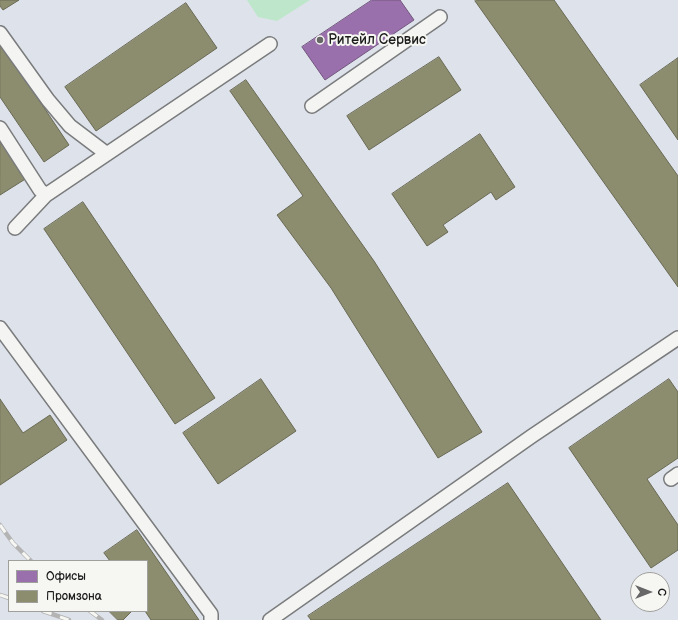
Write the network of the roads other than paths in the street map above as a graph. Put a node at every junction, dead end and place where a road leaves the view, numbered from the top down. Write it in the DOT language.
graph roads {
  1 [pos="440,18"];
  2 [pos="0,33"];
  3 [pos="270,44"];
  4 [pos="312,106"];
  5 [pos="0,128"];
  6 [pos="107,154"];
  7 [pos="46,195"];
  8 [pos="15,228"];
  9 [pos="0,328"];
  10 [pos="678,338"];
  11 [pos="211,620"];
  12 [pos="270,620"];
  1 -- 4 [label="lane"];
  2 -- 6 [label="lane"];
  3 -- 6 [label="lane"];
  5 -- 7 [label="lane"];
  6 -- 7 [label="lane"];
  7 -- 8 [label="lane"];
  9 -- 11 [label="lane"];
  10 -- 12 [label="lane"];
}
